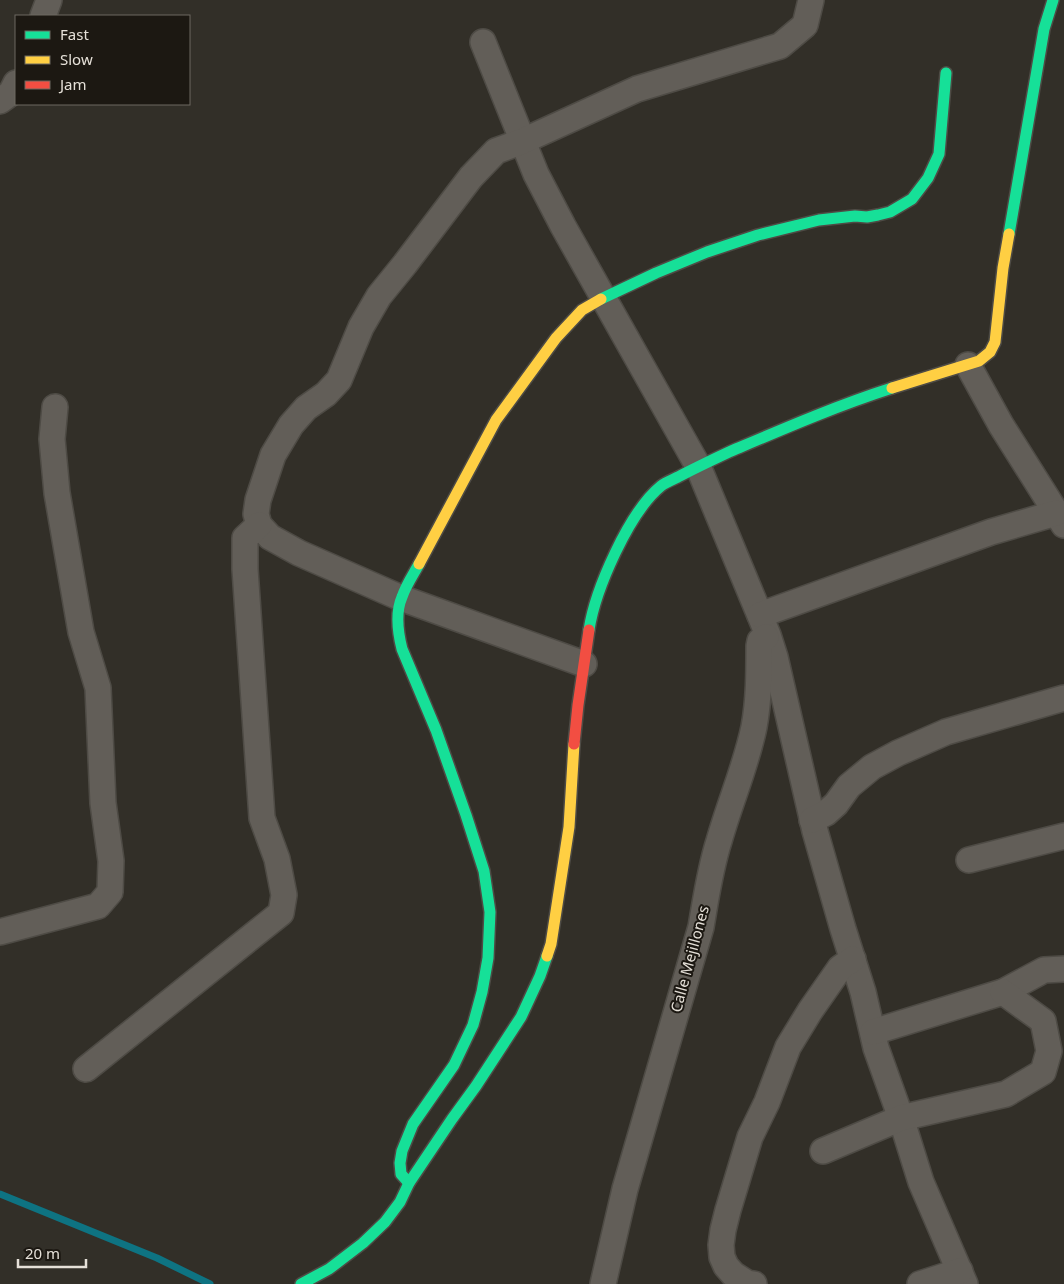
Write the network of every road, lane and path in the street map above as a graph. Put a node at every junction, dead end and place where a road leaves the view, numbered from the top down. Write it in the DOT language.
graph roads {
  1 [pos="49,0"];
  2 [pos="811,0"];
  3 [pos="1053,0"];
  4 [pos="43,15"];
  5 [pos="483,42"];
  6 [pos="946,73"];
  7 [pos="15,85"];
  8 [pos="0,101"];
  9 [pos="523,141"];
  10 [pos="604,297"];
  11 [pos="968,365"];
  12 [pos="56,407"];
  13 [pos="698,466"];
  14 [pos="1060,519"];
  15 [pos="259,525"];
  16 [pos="402,598"];
  17 [pos="764,625"];
  18 [pos="584,664"];
  19 [pos="1064,698"];
  20 [pos="812,820"];
  21 [pos="1064,836"];
  22 [pos="970,860"];
  23 [pos="0,932"];
  24 [pos="853,960"];
  25 [pos="1064,969"];
  26 [pos="1003,992"];
  27 [pos="873,1032"];
  28 [pos="86,1069"];
  29 [pos="901,1118"];
  30 [pos="823,1151"];
  31 [pos="409,1183"];
  32 [pos="963,1277"];
  33 [pos="301,1284"];
  34 [pos="604,1284"];
  35 [pos="754,1284"];
  36 [pos="920,1284"];
  1 -- 4 [label="street"];
  2 -- 9 [label="street"];
  3 -- 11 [label="street"];
  5 -- 9 [label="street"];
  6 -- 10 [label="street"];
  7 -- 8 [label="street"];
  9 -- 10 [label="street"];
  9 -- 15 [label="street"];
  10 -- 13 [label="street"];
  10 -- 16 [label="street"];
  11 -- 13 [label="street"];
  11 -- 14 [label="street"];
  12 -- 23 [label="street"];
  13 -- 17 [label="street"];
  13 -- 18 [label="street"];
  14 -- 17 [label="street"];
  15 -- 16 [label="street"];
  15 -- 28 [label="street"];
  16 -- 18 [label="street"];
  16 -- 31 [label="street"];
  17 -- 20 [label="street"];
  17 -- 34 [label="street, Calle Mejillones"];
  18 -- 31 [label="street"];
  19 -- 20 [label="street"];
  20 -- 24 [label="street"];
  21 -- 22 [label="street"];
  24 -- 27 [label="street"];
  24 -- 35 [label="street"];
  25 -- 26 [label="street"];
  26 -- 27 [label="street"];
  26 -- 29 [label="street"];
  27 -- 29 [label="street"];
  29 -- 30 [label="street"];
  29 -- 32 [label="street"];
  31 -- 33 [label="street"];
  32 -- 36 [label="street"];
}
